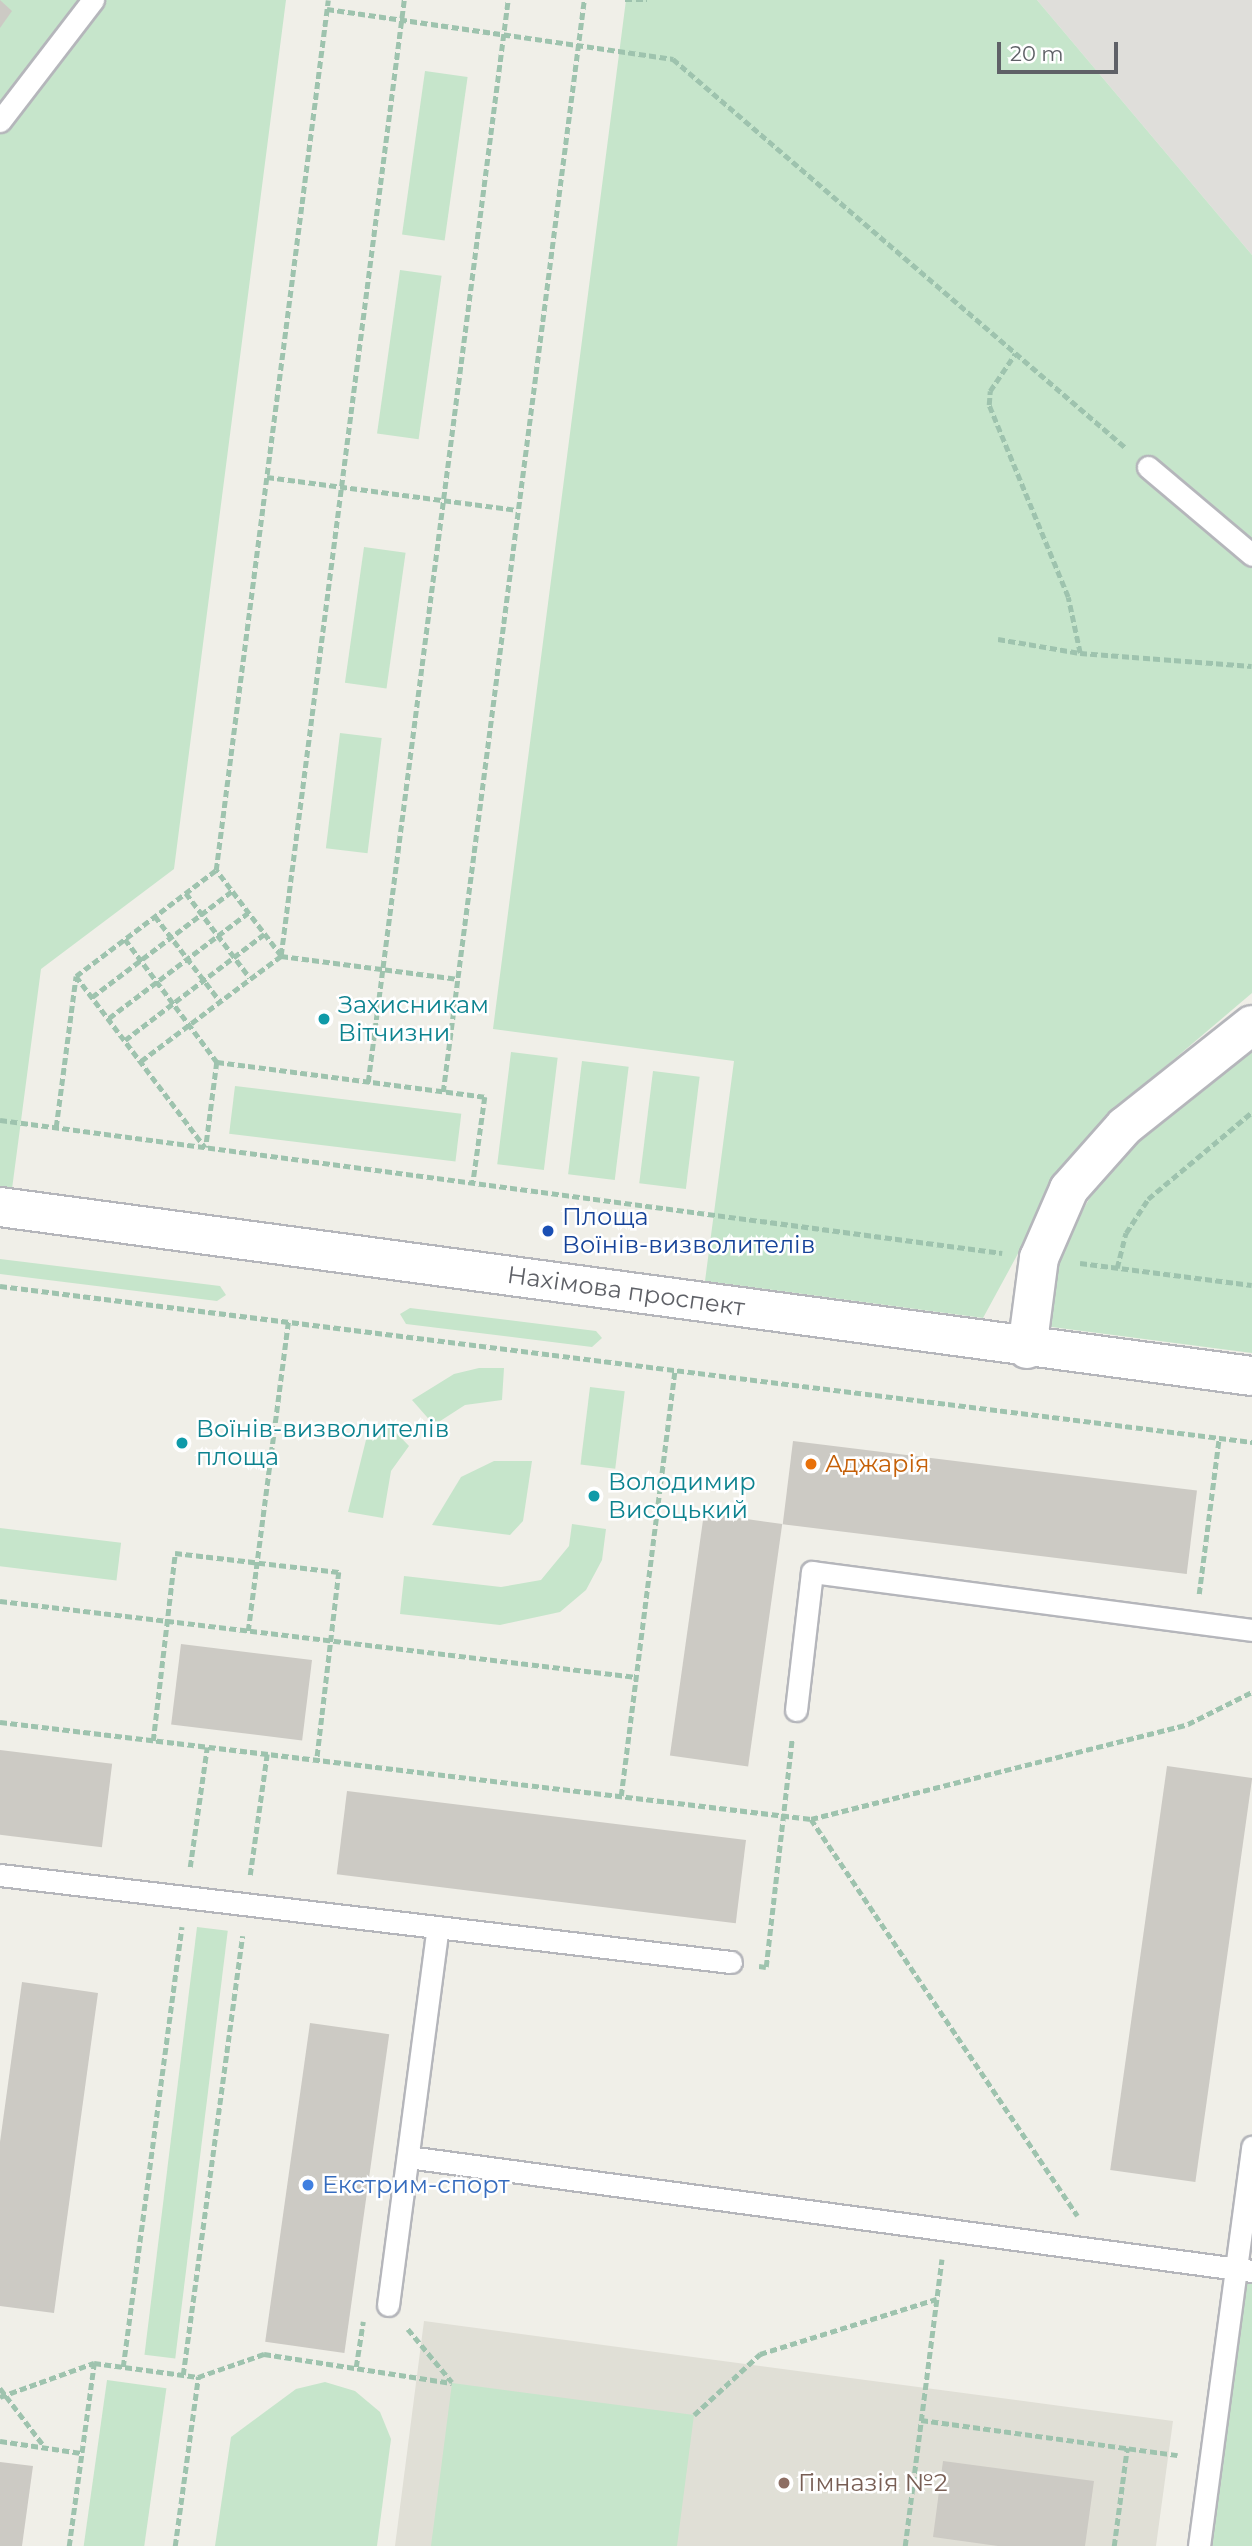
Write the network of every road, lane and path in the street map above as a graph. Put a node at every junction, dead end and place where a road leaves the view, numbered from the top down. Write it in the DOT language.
graph roads {
  1 [pos="93,0"];
  2 [pos="328,0"];
  3 [pos="404,0"];
  4 [pos="508,0"];
  5 [pos="584,0"];
  6 [pos="625,0"];
  7 [pos="647,0"];
  8 [pos="327,9"];
  9 [pos="401,19"];
  10 [pos="503,34"];
  11 [pos="578,45"];
  12 [pos="0,121"];
  13 [pos="1015,354"];
  14 [pos="1148,467"];
  15 [pos="267,477"];
  16 [pos="341,487"];
  17 [pos="443,500"];
  18 [pos="517,510"];
  19 [pos="1252,555"];
  20 [pos="998,639"];
  21 [pos="1080,653"];
  22 [pos="1252,666"];
  23 [pos="216,870"];
  24 [pos="232,891"];
  25 [pos="186,893"];
  26 [pos="248,913"];
  27 [pos="202,914"];
  28 [pos="155,916"];
  29 [pos="264,934"];
  30 [pos="218,936"];
  31 [pos="171,937"];
  32 [pos="125,939"];
  33 [pos="281,956"];
  34 [pos="234,957"];
  35 [pos="187,959"];
  36 [pos="141,961"];
  37 [pos="383,969"];
  38 [pos="76,976"];
  39 [pos="250,978"];
  40 [pos="457,979"];
  41 [pos="203,980"];
  42 [pos="156,982"];
  43 [pos="92,997"];
  44 [pos="220,1001"];
  45 [pos="173,1003"];
  46 [pos="109,1018"];
  47 [pos="189,1024"];
  48 [pos="1252,1025"];
  49 [pos="125,1040"];
  50 [pos="141,1061"];
  51 [pos="217,1062"];
  52 [pos="368,1082"];
  53 [pos="443,1091"];
  54 [pos="1252,1112"];
  55 [pos="0,1120"];
  56 [pos="56,1128"];
  57 [pos="206,1147"];
  58 [pos="473,1183"];
  59 [pos="0,1207"];
  60 [pos="1039,1258"];
  61 [pos="1117,1268"];
  62 [pos="1252,1285"];
  63 [pos="0,1286"];
  64 [pos="288,1322"];
  65 [pos="1027,1349"];
  66 [pos="675,1369"];
  67 [pos="1252,1377"];
  68 [pos="1219,1438"];
  69 [pos="1252,1442"];
  70 [pos="257,1562"];
  71 [pos="0,1601"];
  72 [pos="167,1621"];
  73 [pos="1196,1622"];
  74 [pos="1252,1630"];
  75 [pos="248,1631"];
  76 [pos="331,1641"];
  77 [pos="636,1677"];
  78 [pos="1252,1692"];
  79 [pos="796,1710"];
  80 [pos="0,1722"];
  81 [pos="153,1741"];
  82 [pos="206,1747"];
  83 [pos="267,1754"];
  84 [pos="317,1760"];
  85 [pos="621,1796"];
  86 [pos="783,1816"];
  87 [pos="811,1819"];
  88 [pos="0,1875"];
  89 [pos="186,1897"];
  90 [pos="246,1905"];
  91 [pos="438,1927"];
  92 [pos="731,1962"];
  93 [pos="766,1967"];
  94 [pos="1252,2147"];
  95 [pos="408,2157"];
  96 [pos="946,2230"];
  97 [pos="1102,2251"];
  98 [pos="1244,2270"];
  99 [pos="937,2299"];
  100 [pos="388,2305"];
  101 [pos="364,2315"];
  102 [pos="94,2362"];
  103 [pos="123,2367"];
  104 [pos="356,2367"];
  105 [pos="183,2375"];
  106 [pos="198,2377"];
  107 [pos="0,2388"];
  108 [pos="3,2396"];
  109 [pos="694,2415"];
  110 [pos="921,2420"];
  111 [pos="0,2441"];
  112 [pos="45,2448"];
  113 [pos="1127,2448"];
  114 [pos="81,2453"];
  115 [pos="1178,2455"];
  116 [pos="69,2546"];
  117 [pos="175,2546"];
  118 [pos="905,2546"];
  119 [pos="1114,2546"];
  120 [pos="1199,2546"];
  1 -- 12 [label="lane"];
  2 -- 8 [label="path"];
  3 -- 9 [label="path"];
  4 -- 10 [label="path"];
  5 -- 11 [label="path"];
  6 -- 7 [label="path"];
  8 -- 9 [label="path"];
  8 -- 15 [label="path"];
  9 -- 10 [label="path"];
  9 -- 16 [label="path"];
  10 -- 11 [label="path"];
  10 -- 17 [label="path"];
  11 -- 13 [label="path"];
  11 -- 18 [label="path"];
  13 -- 14 [label="path"];
  13 -- 21 [label="path"];
  14 -- 19 [label="lane"];
  15 -- 16 [label="path"];
  15 -- 23 [label="path"];
  16 -- 17 [label="path"];
  16 -- 33 [label="path"];
  17 -- 18 [label="path"];
  17 -- 37 [label="path"];
  18 -- 40 [label="path"];
  20 -- 21 [label="path"];
  21 -- 22 [label="path"];
  23 -- 24 [label="path"];
  23 -- 25 [label="path"];
  24 -- 26 [label="path"];
  24 -- 27 [label="path"];
  25 -- 27 [label="path"];
  25 -- 28 [label="path"];
  26 -- 29 [label="path"];
  26 -- 30 [label="path"];
  27 -- 30 [label="path"];
  27 -- 31 [label="path"];
  28 -- 31 [label="path"];
  28 -- 32 [label="path"];
  29 -- 33 [label="path"];
  29 -- 34 [label="path"];
  30 -- 34 [label="path"];
  30 -- 35 [label="path"];
  31 -- 35 [label="path"];
  31 -- 36 [label="path"];
  32 -- 36 [label="path"];
  32 -- 38 [label="path"];
  33 -- 37 [label="path"];
  33 -- 39 [label="path"];
  34 -- 39 [label="path"];
  34 -- 41 [label="path"];
  35 -- 41 [label="path"];
  35 -- 42 [label="path"];
  36 -- 42 [label="path"];
  36 -- 43 [label="path"];
  37 -- 40 [label="path"];
  37 -- 52 [label="path"];
  38 -- 43 [label="path"];
  38 -- 56 [label="path"];
  39 -- 44 [label="path"];
  40 -- 53 [label="path"];
  41 -- 44 [label="path"];
  41 -- 45 [label="path"];
  42 -- 45 [label="path"];
  42 -- 46 [label="path"];
  43 -- 46 [label="path"];
  44 -- 47 [label="path"];
  45 -- 47 [label="path"];
  45 -- 49 [label="path"];
  46 -- 49 [label="path"];
  47 -- 50 [label="path"];
  47 -- 51 [label="path"];
  48 -- 60 [label="main road"];
  49 -- 50 [label="path"];
  50 -- 57 [label="path"];
  51 -- 52 [label="path"];
  51 -- 57 [label="path"];
  52 -- 53 [label="path"];
  53 -- 58 [label="path"];
  54 -- 61 [label="path"];
  55 -- 56 [label="path"];
  56 -- 57 [label="path"];
  57 -- 58 [label="path"];
  58 -- 60 [label="path"];
  59 -- 65 [label="main road, Нахімова проспект"];
  60 -- 61 [label="path"];
  60 -- 65 [label="main road"];
  61 -- 62 [label="path"];
  63 -- 64 [label="path"];
  64 -- 66 [label="path"];
  64 -- 70 [label="path"];
  65 -- 67 [label="main road, Нахімова проспект"];
  66 -- 68 [label="path"];
  66 -- 77 [label="path"];
  68 -- 69 [label="path"];
  68 -- 73 [label="path"];
  70 -- 72 [label="path"];
  70 -- 75 [label="path"];
  70 -- 76 [label="path"];
  71 -- 72 [label="path"];
  72 -- 75 [label="path"];
  72 -- 81 [label="path"];
  73 -- 74 [label="lane"];
  73 -- 79 [label="lane"];
  75 -- 76 [label="path"];
  76 -- 77 [label="path"];
  76 -- 84 [label="path"];
  77 -- 85 [label="path"];
  78 -- 87 [label="path"];
  79 -- 86 [label="path"];
  80 -- 81 [label="path"];
  81 -- 82 [label="path"];
  82 -- 83 [label="path"];
  82 -- 89 [label="path"];
  83 -- 84 [label="path"];
  83 -- 90 [label="path"];
  84 -- 85 [label="path"];
  85 -- 86 [label="path"];
  86 -- 87 [label="path"];
  86 -- 93 [label="path"];
  87 -- 97 [label="path"];
  88 -- 89 [label="lane"];
  89 -- 90 [label="lane"];
  89 -- 103 [label="path"];
  90 -- 91 [label="lane"];
  90 -- 105 [label="path"];
  91 -- 92 [label="lane"];
  91 -- 95 [label="lane"];
  94 -- 98 [label="lane"];
  95 -- 96 [label="lane"];
  95 -- 100 [label="lane"];
  96 -- 97 [label="lane"];
  96 -- 99 [label="path"];
  97 -- 98 [label="lane"];
  98 -- 120 [label="lane"];
  99 -- 109 [label="path"];
  99 -- 110 [label="path"];
  100 -- 104 [label="path"];
  101 -- 104 [label="path"];
  102 -- 103 [label="path"];
  102 -- 108 [label="path"];
  102 -- 114 [label="path"];
  103 -- 105 [label="path"];
  104 -- 106 [label="path"];
  105 -- 106 [label="path"];
  106 -- 117 [label="path"];
  107 -- 108 [label="path"];
  108 -- 112 [label="path"];
  110 -- 113 [label="path"];
  110 -- 118 [label="path"];
  111 -- 112 [label="path"];
  112 -- 114 [label="path"];
  113 -- 115 [label="path"];
  113 -- 119 [label="path"];
  114 -- 116 [label="path"];
}
